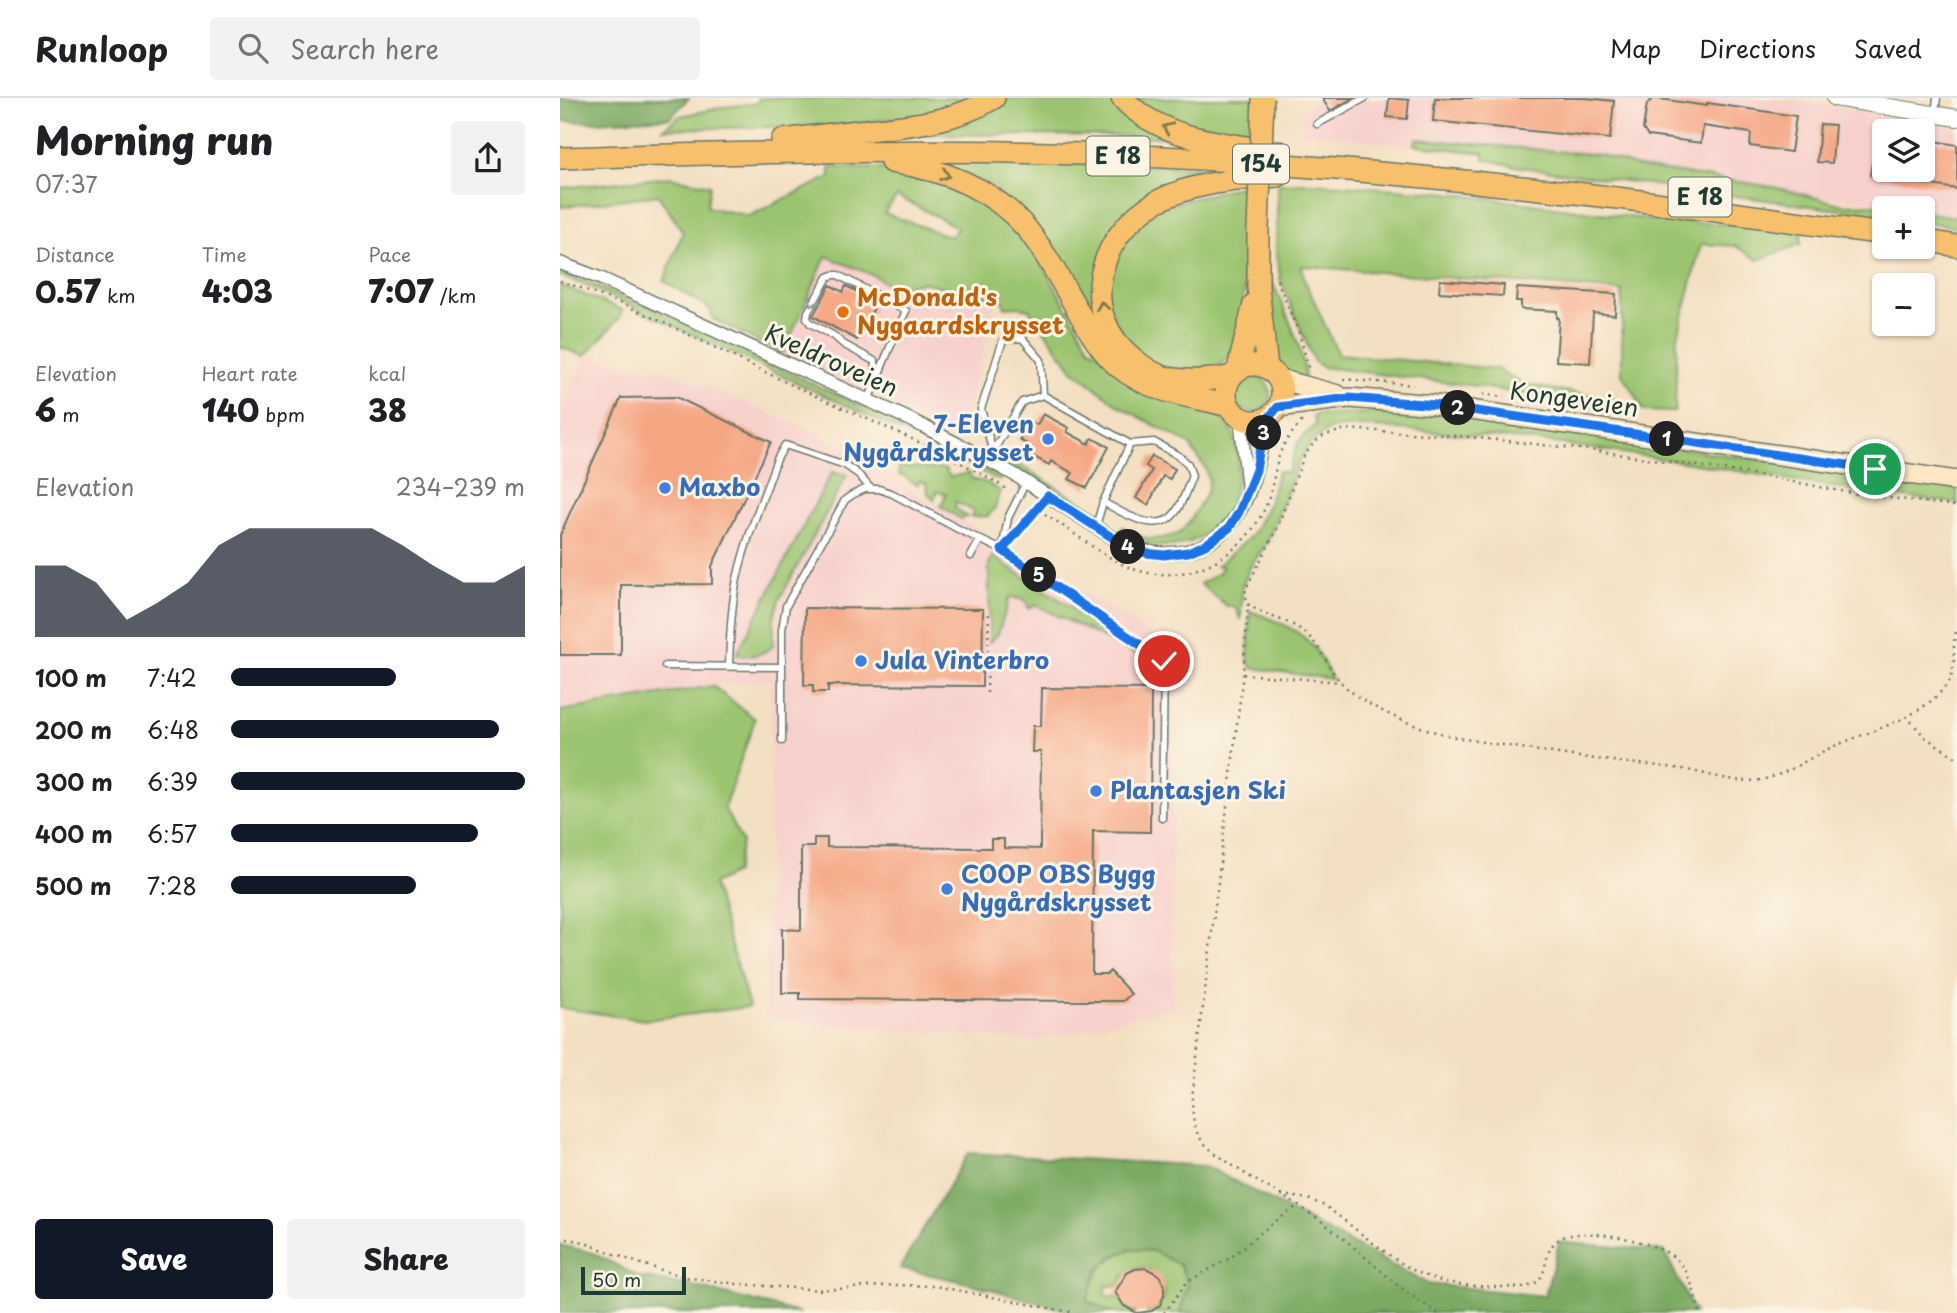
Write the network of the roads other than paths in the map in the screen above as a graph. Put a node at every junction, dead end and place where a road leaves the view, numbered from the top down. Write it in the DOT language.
graph roads {
  1 [pos="994,98"];
  2 [pos="1122,98"];
  3 [pos="1263,98"];
  4 [pos="1365,98"];
  5 [pos="1835,98"];
  6 [pos="1936,106"];
  7 [pos="1957,118"];
  8 [pos="1317,124"];
  9 [pos="765,142"];
  10 [pos="560,148"];
  11 [pos="806,152"];
  12 [pos="1306,156"];
  13 [pos="560,158"];
  14 [pos="1429,178"];
  15 [pos="1872,221"];
  16 [pos="1872,232"];
  17 [pos="1935,232"];
  18 [pos="1957,236"];
  19 [pos="1935,242"];
  20 [pos="1957,246"];
  21 [pos="560,263"];
  22 [pos="1267,283"];
  23 [pos="1234,373"];
  24 [pos="1273,373"];
  25 [pos="880,375"];
  26 [pos="1043,394"];
  27 [pos="1349,398"];
  28 [pos="868,401"];
  29 [pos="1234,411"];
  30 [pos="1274,412"];
  31 [pos="1130,444"];
  32 [pos="991,456"];
  33 [pos="1957,481"];
  34 [pos="1026,482"];
  35 [pos="872,489"];
  36 [pos="1248,492"];
  37 [pos="1048,496"];
  38 [pos="1103,502"];
  39 [pos="1096,527"];
  40 [pos="980,540"];
  41 [pos="1002,550"];
  42 [pos="971,556"];
  43 [pos="665,666"];
  44 [pos="729,666"];
  45 [pos="782,667"];
  46 [pos="782,741"];
  47 [pos="1162,818"];
  1 -- 9 [label="main road, E 18"];
  12 -- 2 [label="main road, E 18, one-way"];
  3 -- 22 [label="main road, 154, bridge"];
  4 -- 8 [label="lane"];
  5 -- 6 [label="street"];
  6 -- 7 [label="street"];
  9 -- 10 [label="main road, E 18"];
  9 -- 12 [label="main road, E 18"];
  11 -- 13 [label="main road, E 18"];
  11 -- 14 [label="main road, E 18"];
  11 -- 29 [label="main road, E 18, one-way"];
  12 -- 15 [label="main road, E 18"];
  14 -- 16 [label="main road, E 18"];
  23 -- 14 [label="main road, E 18, one-way"];
  17 -- 18 [label="main road"];
  19 -- 20 [label="main road"];
  21 -- 28 [label="street, Kveldroveien"];
  22 -- 23 [label="main road, 154"];
  22 -- 24 [label="main road, 154"];
  23 -- 24 [label="main road"];
  23 -- 29 [label="main road, 154"];
  24 -- 27 [label="main road, Kongeveien"];
  24 -- 30 [label="main road, 154"];
  25 -- 25 [label="lane, one-way"];
  25 -- 28 [label="lane"];
  26 -- 31 [label="lane"];
  26 -- 32 [label="lane"];
  26 -- 32 [label="lane"];
  27 -- 30 [label="main road, Kongeveien"];
  27 -- 33 [label="main road, Kongeveien"];
  28 -- 32 [label="street, Kveldroveien"];
  29 -- 30 [label="main road"];
  29 -- 36 [label="street"];
  30 -- 36 [label="street, Kveldroveien"];
  31 -- 38 [label="lane"];
  31 -- 38 [label="lane"];
  32 -- 34 [label="street, Kveldroveien"];
  34 -- 37 [label="street, Kveldroveien"];
  34 -- 41 [label="lane"];
  35 -- 40 [label="lane"];
  35 -- 44 [label="lane"];
  35 -- 45 [label="lane"];
  36 -- 39 [label="street, Kveldroveien"];
  37 -- 39 [label="street, Kveldroveien"];
  37 -- 41 [label="lane"];
  38 -- 39 [label="lane"];
  40 -- 41 [label="lane"];
  40 -- 42 [label="lane"];
  41 -- 47 [label="lane"];
  43 -- 44 [label="lane"];
  44 -- 45 [label="lane"];
  45 -- 46 [label="lane"];
}
